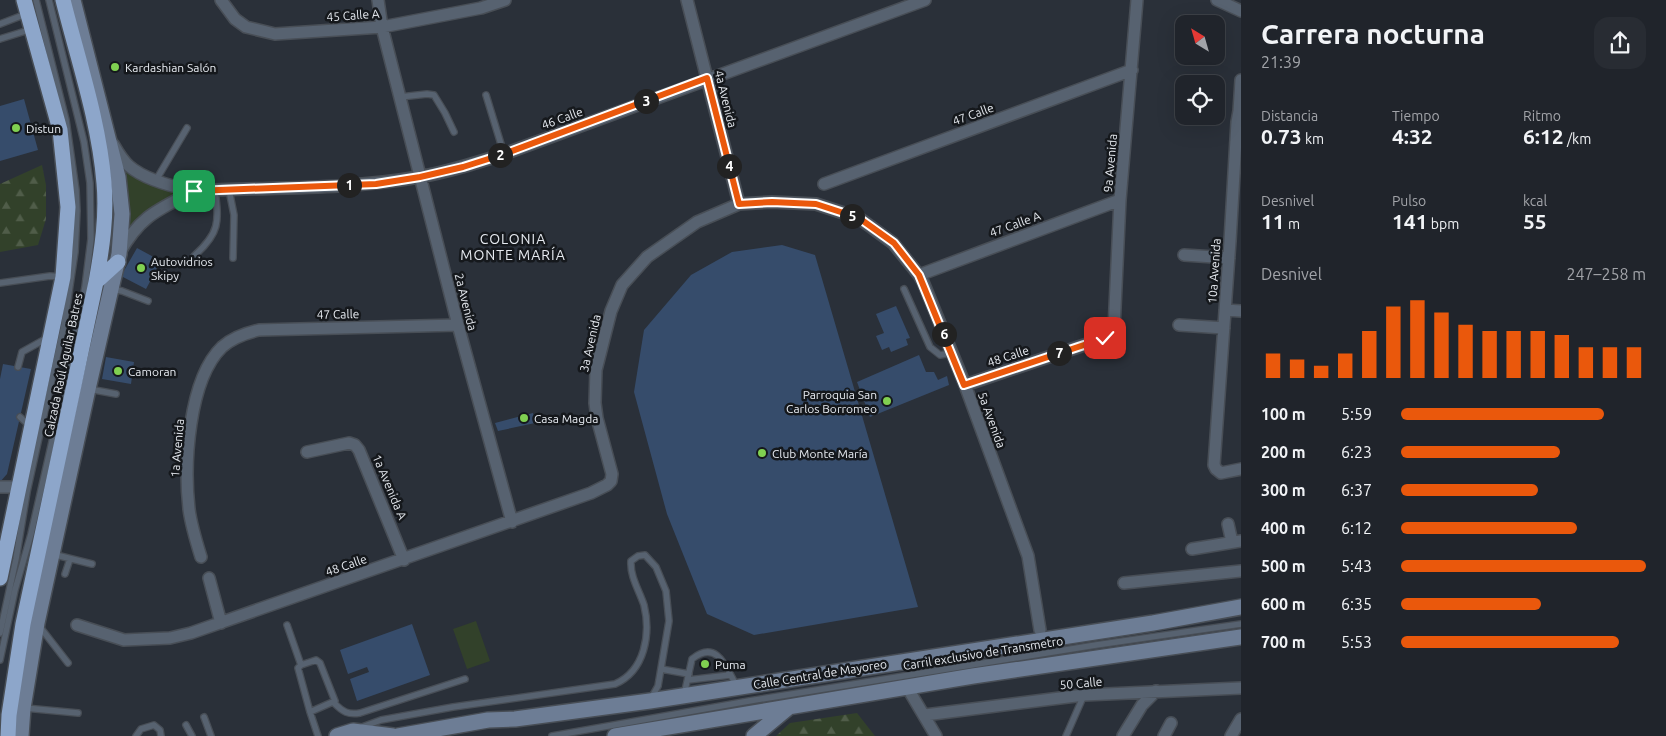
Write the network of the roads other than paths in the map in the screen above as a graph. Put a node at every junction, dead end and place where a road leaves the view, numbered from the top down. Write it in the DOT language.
graph roads {
  1 [pos="36,0"];
  2 [pos="49,0"];
  3 [pos="221,0"];
  4 [pos="378,0"];
  5 [pos="504,0"];
  6 [pos="687,0"];
  7 [pos="925,0"];
  8 [pos="1137,0"];
  9 [pos="1217,0"];
  10 [pos="72,1"];
  11 [pos="480,4"];
  12 [pos="26,7"];
  13 [pos="1241,11"];
  14 [pos="0,24"];
  15 [pos="382,27"];
  16 [pos="32,29"];
  17 [pos="0,39"];
  18 [pos="1132,70"];
  19 [pos="707,78"];
  20 [pos="1241,80"];
  21 [pos="486,95"];
  22 [pos="400,97"];
  23 [pos="1239,123"];
  24 [pos="187,128"];
  25 [pos="454,132"];
  26 [pos="109,138"];
  27 [pos="504,154"];
  28 [pos="420,177"];
  29 [pos="156,180"];
  30 [pos="824,184"];
  31 [pos="215,190"];
  32 [pos="229,190"];
  33 [pos="194,191"];
  34 [pos="1120,200"];
  35 [pos="739,204"];
  36 [pos="1236,241"];
  37 [pos="1184,255"];
  38 [pos="194,256"];
  39 [pos="118,258"];
  40 [pos="233,258"];
  41 [pos="1229,258"];
  42 [pos="919,275"];
  43 [pos="63,277"];
  44 [pos="96,282"];
  45 [pos="0,283"];
  46 [pos="111,289"];
  47 [pos="904,289"];
  48 [pos="148,301"];
  49 [pos="1225,310"];
  50 [pos="1241,311"];
  51 [pos="458,325"];
  52 [pos="1179,325"];
  53 [pos="1224,328"];
  54 [pos="1114,329"];
  55 [pos="50,336"];
  56 [pos="222,347"];
  57 [pos="952,353"];
  58 [pos="18,367"];
  59 [pos="964,385"];
  60 [pos="88,389"];
  61 [pos="116,394"];
  62 [pos="307,452"];
  63 [pos="1241,469"];
  64 [pos="612,474"];
  65 [pos="0,486"];
  66 [pos="19,487"];
  67 [pos="512,522"];
  68 [pos="1228,524"];
  69 [pos="1236,542"];
  70 [pos="1192,549"];
  71 [pos="52,554"];
  72 [pos="201,557"];
  73 [pos="70,559"];
  74 [pos="404,560"];
  75 [pos="92,564"];
  76 [pos="1241,571"];
  77 [pos="66,574"];
  78 [pos="0,578"];
  79 [pos="209,578"];
  80 [pos="1124,582"];
  81 [pos="1241,608"];
  82 [pos="37,623"];
  83 [pos="221,623"];
  84 [pos="1241,624"];
  85 [pos="77,625"];
  86 [pos="288,625"];
  87 [pos="1040,630"];
  88 [pos="0,633"];
  89 [pos="1241,636"];
  90 [pos="0,660"];
  91 [pos="68,664"];
  92 [pos="301,665"];
  93 [pos="661,669"];
  94 [pos="688,677"];
  95 [pos="465,680"];
  96 [pos="734,681"];
  97 [pos="907,687"];
  98 [pos="1241,688"];
  99 [pos="1156,691"];
  100 [pos="684,695"];
  101 [pos="1084,695"];
  102 [pos="650,701"];
  103 [pos="334,703"];
  104 [pos="790,706"];
  105 [pos="23,708"];
  106 [pos="310,712"];
  107 [pos="78,713"];
  108 [pos="924,715"];
  109 [pos="204,717"];
  110 [pos="1241,720"];
  111 [pos="1171,724"];
  112 [pos="186,726"];
  113 [pos="353,731"];
  114 [pos="8,736"];
  115 [pos="21,736"];
  116 [pos="136,736"];
  117 [pos="161,736"];
  118 [pos="192,736"];
  119 [pos="211,736"];
  120 [pos="318,736"];
  121 [pos="337,736"];
  122 [pos="393,736"];
  123 [pos="398,736"];
  124 [pos="552,736"];
  125 [pos="615,736"];
  126 [pos="754,736"];
  127 [pos="936,736"];
  128 [pos="1066,736"];
  129 [pos="1123,736"];
  130 [pos="1164,736"];
  131 [pos="1231,736"];
  1 -- 88 [label="lane"];
  2 -- 90 [label="lane"];
  3 -- 15 [label="street, 45 Calle A"];
  4 -- 15 [label="street, 2a Avenida"];
  5 -- 11 [label="street, 45 Calle A"];
  6 -- 19 [label="street, 4a Avenida"];
  7 -- 19 [label="street, 46 Calle"];
  8 -- 18 [label="street, 9a Avenida"];
  9 -- 13 [label="street"];
  10 -- 26 [label="main road"];
  10 -- 44 [label="highway, Calzada Raúl Aguilar Batres"];
  11 -- 15 [label="street, 45 Calle A"];
  12 -- 14 [label="lane"];
  12 -- 16 [label="highway, Calzada Raúl Aguilar Batres"];
  15 -- 22 [label="street, 2a Avenida"];
  16 -- 17 [label="lane"];
  16 -- 43 [label="highway, Calzada Raúl Aguilar Batres"];
  18 -- 30 [label="street, 47 Calle"];
  18 -- 34 [label="street, 9a Avenida"];
  19 -- 27 [label="street, 46 Calle"];
  19 -- 35 [label="street, 4a Avenida"];
  20 -- 23 [label="street, 10a Avenida"];
  21 -- 27 [label="lane"];
  22 -- 25 [label="lane"];
  22 -- 28 [label="street, 2a Avenida"];
  23 -- 36 [label="street, 10a Avenida"];
  24 -- 29 [label="lane"];
  26 -- 29 [label="street, 46 Calle"];
  26 -- 39 [label="main road"];
  27 -- 28 [label="street, 46 Calle"];
  28 -- 32 [label="street, 46 Calle"];
  28 -- 51 [label="street, 2a Avenida"];
  29 -- 33 [label="street, 46 Calle"];
  31 -- 32 [label="street, 46 Calle"];
  31 -- 33 [label="street, 46 Calle"];
  31 -- 38 [label="lane"];
  32 -- 40 [label="lane"];
  33 -- 39 [label="street, 46 Calle"];
  34 -- 42 [label="street, 47 Calle A"];
  34 -- 54 [label="street, 9a Avenida"];
  35 -- 42 [label="street, 5a Avenida"];
  35 -- 64 [label="street, 3a Avenida"];
  36 -- 41 [label="street, 10a Avenida"];
  37 -- 41 [label="street"];
  39 -- 44 [label="highway"];
  39 -- 46 [label="main road"];
  41 -- 49 [label="street, 10a Avenida"];
  42 -- 57 [label="street, 5a Avenida"];
  43 -- 45 [label="lane"];
  43 -- 55 [label="highway, Calzada Raúl Aguilar Batres"];
  44 -- 114 [label="highway, Calzada Raúl Aguilar Batres"];
  46 -- 48 [label="lane"];
  46 -- 60 [label="main road"];
  47 -- 57 [label="lane"];
  49 -- 50 [label="street"];
  49 -- 53 [label="street, 10a Avenida"];
  51 -- 56 [label="street, 47 Calle"];
  51 -- 67 [label="street, 2a Avenida"];
  52 -- 53 [label="street"];
  53 -- 63 [label="street, 10a Avenida"];
  54 -- 59 [label="street, 48 Calle"];
  55 -- 58 [label="lane"];
  55 -- 66 [label="highway, Calzada Raúl Aguilar Batres"];
  56 -- 72 [label="street, 1a Avenida"];
  57 -- 59 [label="street, 5a Avenida"];
  59 -- 87 [label="street, 5a Avenida"];
  60 -- 61 [label="lane"];
  60 -- 71 [label="main road"];
  62 -- 74 [label="street, 1a Avenida A"];
  64 -- 67 [label="street, 48 Calle"];
  65 -- 66 [label="street"];
  66 -- 78 [label="highway, Calzada Raúl Aguilar Batres"];
  67 -- 74 [label="street, 48 Calle"];
  68 -- 69 [label="street"];
  69 -- 70 [label="street"];
  71 -- 73 [label="lane"];
  71 -- 82 [label="main road"];
  73 -- 75 [label="lane"];
  73 -- 77 [label="lane"];
  74 -- 83 [label="street, 48 Calle"];
  76 -- 80 [label="street"];
  79 -- 83 [label="street"];
  81 -- 96 [label="main road, Calle Central de Mayoreo"];
  82 -- 91 [label="lane"];
  82 -- 105 [label="main road"];
  83 -- 85 [label="street, 48 Calle"];
  84 -- 124 [label="lane, Carril exclusivo de Transmetro"];
  86 -- 92 [label="lane"];
  89 -- 97 [label="main road"];
  92 -- 103 [label="lane"];
  92 -- 106 [label="lane"];
  93 -- 94 [label="lane"];
  93 -- 102 [label="lane"];
  93 -- 113 [label="lane"];
  94 -- 96 [label="lane"];
  94 -- 96 [label="lane"];
  94 -- 100 [label="lane"];
  95 -- 103 [label="lane"];
  96 -- 100 [label="main road, Calle Central de Mayoreo"];
  97 -- 104 [label="main road"];
  97 -- 108 [label="street"];
  98 -- 99 [label="street, 50 Calle"];
  99 -- 101 [label="street, 50 Calle"];
  99 -- 129 [label="street"];
  100 -- 102 [label="main road, Calle Central de Mayoreo"];
  101 -- 108 [label="street, 50 Calle"];
  101 -- 128 [label="lane"];
  102 -- 123 [label="main road, Calle Central de Mayoreo"];
  103 -- 106 [label="lane"];
  104 -- 125 [label="main road"];
  104 -- 126 [label="main road"];
  105 -- 107 [label="lane"];
  105 -- 115 [label="main road"];
  106 -- 120 [label="lane"];
  108 -- 127 [label="street"];
  109 -- 119 [label="lane"];
  110 -- 131 [label="street"];
  111 -- 130 [label="street"];
  112 -- 118 [label="lane"];
  113 -- 121 [label="main road"];
  113 -- 122 [label="main road"];
  116 -- 117 [label="lane"];
}
